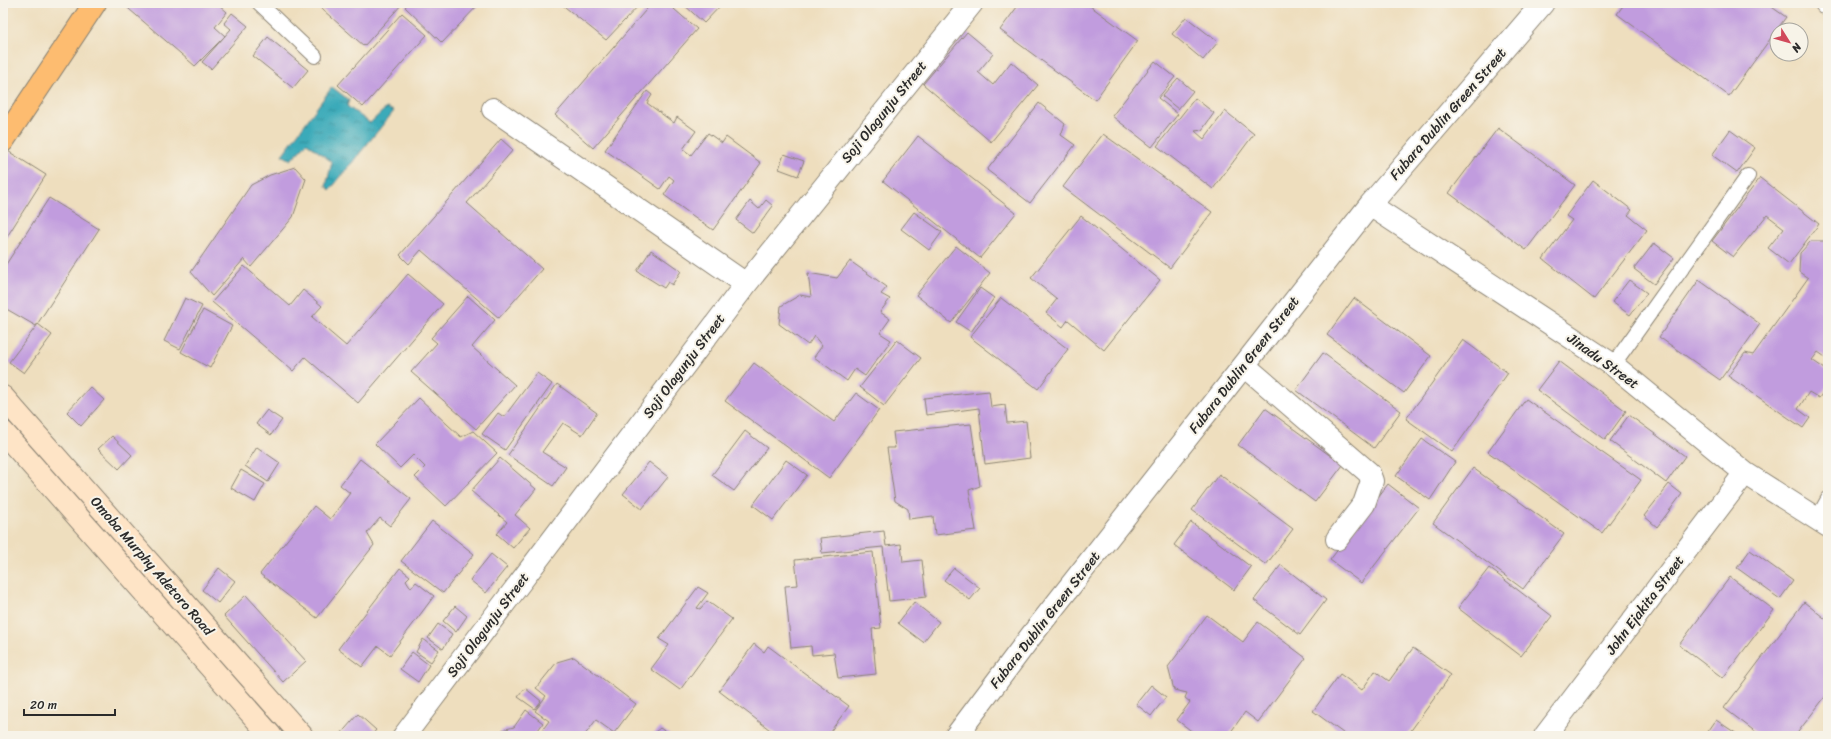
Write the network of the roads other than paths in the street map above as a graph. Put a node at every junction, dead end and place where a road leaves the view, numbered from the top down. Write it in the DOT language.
graph roads {
  1 [pos="95,3"];
  2 [pos="259,3"];
  3 [pos="972,3"];
  4 [pos="1543,3"];
  5 [pos="314,56"];
  6 [pos="493,109"];
  7 [pos="3,142"];
  8 [pos="1748,176"];
  9 [pos="1370,205"];
  10 [pos="746,284"];
  11 [pos="1613,365"];
  12 [pos="1245,366"];
  13 [pos="3,397"];
  14 [pos="3,432"];
  15 [pos="1744,473"];
  16 [pos="1828,499"];
  17 [pos="1822,523"];
  18 [pos="1337,539"];
  19 [pos="271,736"];
  20 [pos="302,736"];
  21 [pos="404,736"];
  22 [pos="956,736"];
  23 [pos="1545,736"];
  1 -- 7 [label="highway"];
  2 -- 5 [label="lane"];
  3 -- 10 [label="street, Soji Olagunju Street"];
  4 -- 9 [label="street, Fubara Dublin Green Street"];
  6 -- 10 [label="street"];
  8 -- 11 [label="lane"];
  9 -- 11 [label="street, Jinadu Street"];
  9 -- 12 [label="street, Fubara Dublin Green Street"];
  10 -- 21 [label="street, Soji Olagunju Street"];
  11 -- 15 [label="street, Jinadu Street"];
  12 -- 18 [label="street"];
  12 -- 22 [label="street, Fubara Dublin Green Street"];
  13 -- 20 [label="street, Omoba Murphy Adetoro Road"];
  14 -- 19 [label="street, Omoba Murphy Adetoro Road"];
  15 -- 17 [label="street, Jinadu Street"];
  15 -- 23 [label="street, John Ejakita Street"];
  16 -- 17 [label="lane"];
}
